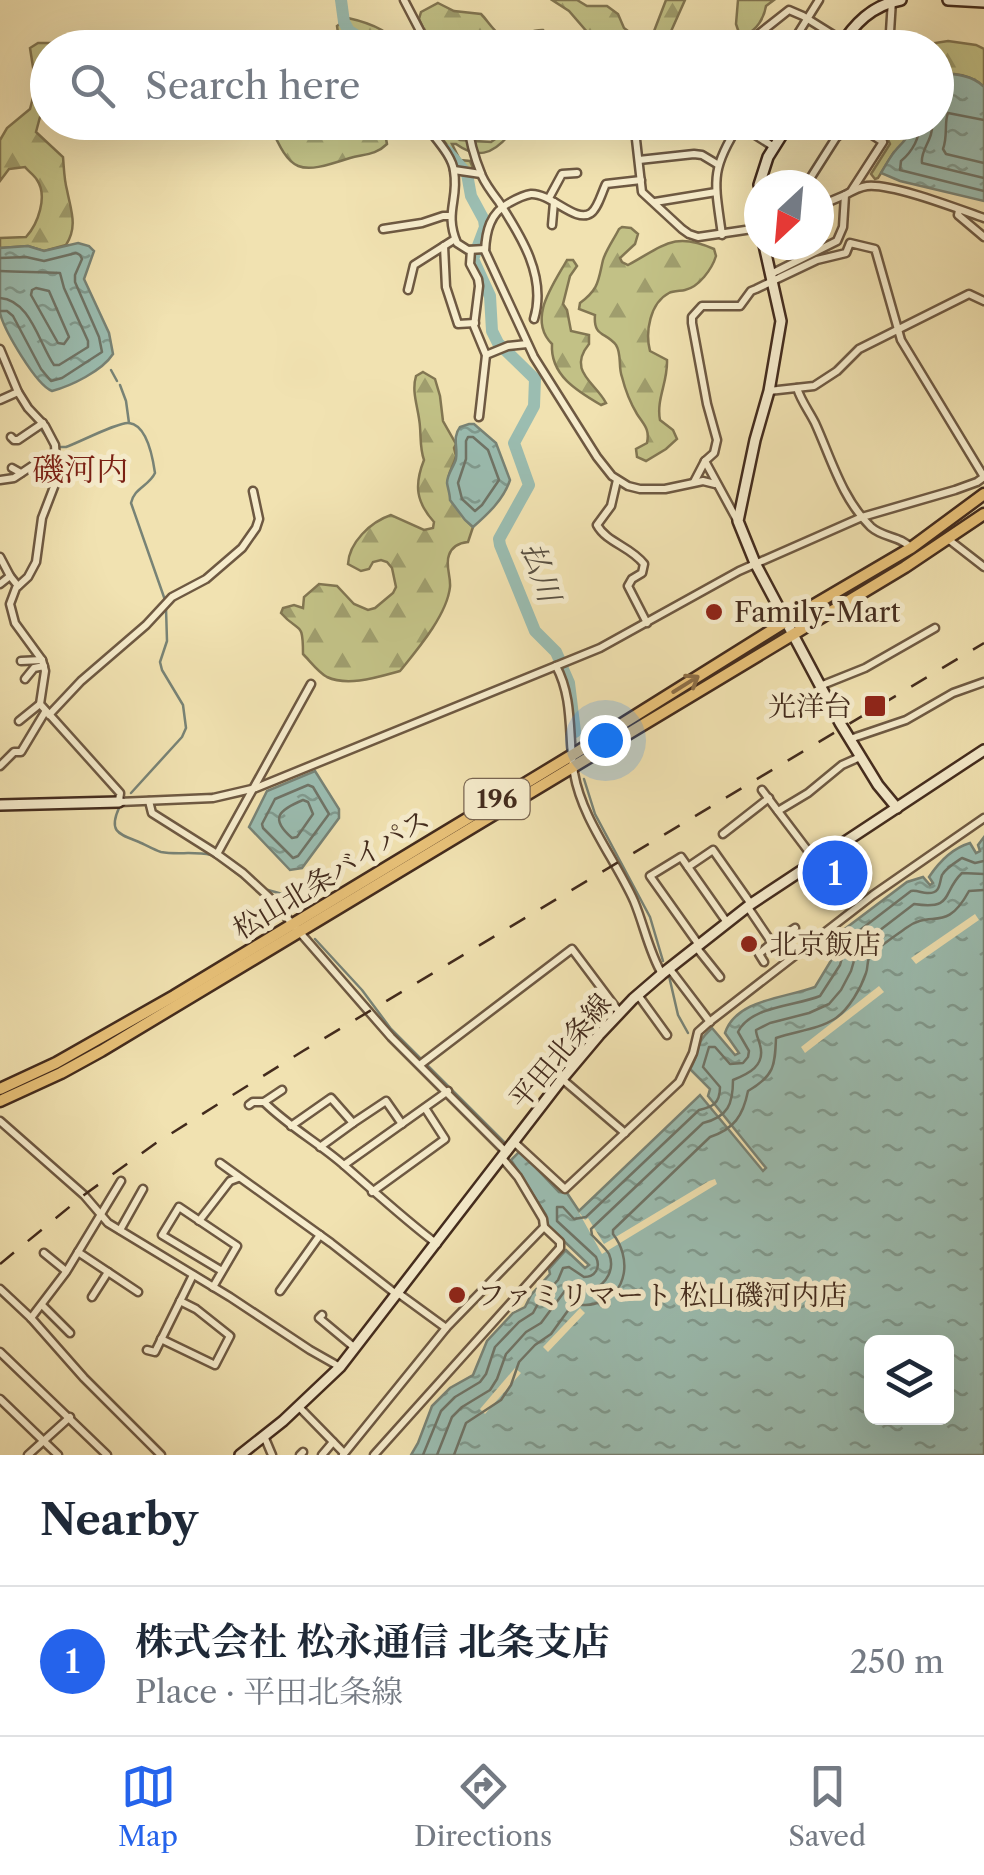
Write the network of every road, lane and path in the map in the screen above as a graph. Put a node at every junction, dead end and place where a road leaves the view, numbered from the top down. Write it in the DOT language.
graph roads {
  1 [pos="404,0"];
  2 [pos="818,0"];
  3 [pos="948,0"];
  4 [pos="895,1"];
  5 [pos="984,2"];
  6 [pos="808,19"];
  7 [pos="419,30"];
  8 [pos="763,30"];
  9 [pos="801,30"];
  10 [pos="822,30"];
  11 [pos="851,30"];
  12 [pos="891,30"];
  13 [pos="436,140"];
  14 [pos="470,140"];
  15 [pos="636,140"];
  16 [pos="729,140"];
  17 [pos="763,140"];
  18 [pos="778,140"];
  19 [pos="835,140"];
  20 [pos="879,140"];
  21 [pos="774,147"];
  22 [pos="639,160"];
  23 [pos="717,164"];
  24 [pos="763,170"];
  25 [pos="816,170"];
  26 [pos="462,171"];
  27 [pos="577,172"];
  28 [pos="481,174"];
  29 [pos="641,180"];
  30 [pos="716,192"];
  31 [pos="848,193"];
  32 [pos="834,199"];
  33 [pos="552,200"];
  34 [pos="654,202"];
  35 [pos="502,207"];
  36 [pos="959,210"];
  37 [pos="450,216"];
  38 [pos="984,218"];
  39 [pos="552,226"];
  40 [pos="383,230"];
  41 [pos="744,231"];
  42 [pos="722,235"];
  43 [pos="984,237"];
  44 [pos="455,239"];
  45 [pos="444,246"];
  46 [pos="476,250"];
  47 [pos="767,260"];
  48 [pos="771,278"];
  49 [pos="408,290"];
  50 [pos="984,301"];
  51 [pos="534,319"];
  52 [pos="475,324"];
  53 [pos="898,329"];
  54 [pos="528,344"];
  55 [pos="0,349"];
  56 [pos="486,355"];
  57 [pos="797,388"];
  58 [pos="768,391"];
  59 [pos="16,393"];
  60 [pos="0,400"];
  61 [pos="479,417"];
  62 [pos="41,424"];
  63 [pos="11,437"];
  64 [pos="705,461"];
  65 [pos="57,464"];
  66 [pos="12,468"];
  67 [pos="21,473"];
  68 [pos="982,479"];
  69 [pos="0,480"];
  70 [pos="617,480"];
  71 [pos="694,482"];
  72 [pos="716,484"];
  73 [pos="253,491"];
  74 [pos="984,493"];
  75 [pos="984,514"];
  76 [pos="862,517"];
  77 [pos="738,521"];
  78 [pos="948,539"];
  79 [pos="911,548"];
  80 [pos="0,558"];
  81 [pos="756,563"];
  82 [pos="984,567"];
  83 [pos="10,576"];
  84 [pos="0,584"];
  85 [pos="18,586"];
  86 [pos="10,610"];
  87 [pos="0,616"];
  88 [pos="785,622"];
  89 [pos="646,623"];
  90 [pos="934,628"];
  91 [pos="792,634"];
  92 [pos="21,661"];
  93 [pos="43,663"];
  94 [pos="556,666"];
  95 [pos="25,680"];
  96 [pos="984,682"];
  97 [pos="312,684"];
  98 [pos="820,686"];
  99 [pos="40,704"];
  100 [pos="47,714"];
  101 [pos="20,722"];
  102 [pos="849,739"];
  103 [pos="984,750"];
  104 [pos="860,757"];
  105 [pos="574,760"];
  106 [pos="0,766"];
  107 [pos="256,788"];
  108 [pos="762,790"];
  109 [pos="769,798"];
  110 [pos="149,801"];
  111 [pos="119,802"];
  112 [pos="0,805"];
  113 [pos="897,808"];
  114 [pos="778,811"];
  115 [pos="984,818"];
  116 [pos="723,834"];
  117 [pos="217,854"];
  118 [pos="815,860"];
  119 [pos="688,867"];
  120 [pos="838,896"];
  121 [pos="749,905"];
  122 [pos="726,921"];
  123 [pos="295,928"];
  124 [pos="796,928"];
  125 [pos="772,943"];
  126 [pos="698,946"];
  127 [pos="764,962"];
  128 [pos="666,971"];
  129 [pos="720,977"];
  130 [pos="638,995"];
  131 [pos="620,1013"];
  132 [pos="710,1022"];
  133 [pos="666,1035"];
  134 [pos="422,1062"];
  135 [pos="562,1079"];
  136 [pos="0,1089"];
  137 [pos="282,1090"];
  138 [pos="448,1091"];
  139 [pos="0,1101"];
  140 [pos="264,1102"];
  141 [pos="249,1105"];
  142 [pos="425,1108"];
  143 [pos="0,1121"];
  144 [pos="353,1123"];
  145 [pos="402,1124"];
  146 [pos="291,1126"];
  147 [pos="625,1133"];
  148 [pos="320,1147"];
  149 [pos="508,1150"];
  150 [pos="220,1164"];
  151 [pos="344,1165"];
  152 [pos="238,1178"];
  153 [pos="121,1181"];
  154 [pos="143,1189"];
  155 [pos="372,1192"];
  156 [pos="100,1214"];
  157 [pos="199,1221"];
  158 [pos="544,1227"];
  159 [pos="120,1230"];
  160 [pos="162,1235"];
  161 [pos="320,1235"];
  162 [pos="436,1244"];
  163 [pos="152,1250"];
  164 [pos="78,1252"];
  165 [pos="44,1253"];
  166 [pos="66,1272"];
  167 [pos="108,1272"];
  168 [pos="222,1272"];
  169 [pos="193,1275"];
  170 [pos="213,1287"];
  171 [pos="0,1288"];
  172 [pos="280,1291"];
  173 [pos="134,1292"];
  174 [pos="398,1294"];
  175 [pos="95,1296"];
  176 [pos="180,1300"];
  177 [pos="42,1306"];
  178 [pos="322,1314"];
  179 [pos="31,1318"];
  180 [pos="446,1328"];
  181 [pos="69,1329"];
  182 [pos="161,1339"];
  183 [pos="355,1348"];
  184 [pos="147,1350"];
  185 [pos="0,1352"];
  186 [pos="340,1366"];
  187 [pos="0,1398"];
  188 [pos="299,1407"];
  189 [pos="70,1416"];
  190 [pos="264,1436"];
  191 [pos="43,1440"];
  192 [pos="333,1442"];
  193 [pos="344,1454"];
  194 [pos="28,1455"];
  195 [pos="58,1455"];
  196 [pos="108,1455"];
  197 [pos="161,1455"];
  198 [pos="240,1455"];
  199 [pos="272,1455"];
  200 [pos="322,1455"];
  201 [pos="374,1455"];
  1 -- 7 [label="street"];
  2 -- 6 [label="street"];
  3 -- 5 [label="main road"];
  4 -- 11 [label="main road"];
  4 -- 12 [label="street"];
  6 -- 8 [label="street"];
  6 -- 9 [label="street"];
  6 -- 10 [label="street"];
  13 -- 26 [label="street"];
  14 -- 28 [label="street"];
  15 -- 22 [label="street"];
  16 -- 23 [label="street"];
  17 -- 21 [label="street"];
  18 -- 21 [label="main road"];
  19 -- 25 [label="street"];
  20 -- 31 [label="street"];
  21 -- 24 [label="main road"];
  22 -- 23 [label="street"];
  22 -- 29 [label="street"];
  23 -- 30 [label="street"];
  26 -- 28 [label="street"];
  26 -- 37 [label="street"];
  27 -- 33 [label="street"];
  28 -- 35 [label="street"];
  29 -- 33 [label="street"];
  29 -- 34 [label="street"];
  30 -- 34 [label="street"];
  30 -- 42 [label="street"];
  31 -- 32 [label="street"];
  31 -- 36 [label="street"];
  31 -- 48 [label="street"];
  33 -- 35 [label="street"];
  33 -- 39 [label="street"];
  34 -- 42 [label="street"];
  35 -- 46 [label="street"];
  35 -- 51 [label="street"];
  36 -- 38 [label="street"];
  36 -- 43 [label="street"];
  37 -- 40 [label="street"];
  37 -- 44 [label="street"];
  41 -- 42 [label="street"];
  44 -- 45 [label="street"];
  44 -- 46 [label="street"];
  45 -- 49 [label="street"];
  45 -- 52 [label="street"];
  46 -- 52 [label="street"];
  46 -- 54 [label="street"];
  47 -- 48 [label="main road"];
  48 -- 53 [label="street"];
  48 -- 58 [label="main road"];
  48 -- 64 [label="street"];
  50 -- 53 [label="street"];
  52 -- 56 [label="street"];
  53 -- 57 [label="street"];
  53 -- 68 [label="street"];
  54 -- 56 [label="street"];
  54 -- 70 [label="street"];
  55 -- 59 [label="street"];
  56 -- 61 [label="street"];
  57 -- 58 [label="street"];
  57 -- 76 [label="street"];
  58 -- 77 [label="main road"];
  59 -- 60 [label="street"];
  59 -- 62 [label="street"];
  62 -- 63 [label="street"];
  62 -- 65 [label="street"];
  64 -- 71 [label="street"];
  64 -- 72 [label="street"];
  65 -- 67 [label="street"];
  65 -- 85 [label="street"];
  66 -- 67 [label="street"];
  67 -- 69 [label="street"];
  68 -- 74 [label="street"];
  68 -- 76 [label="street"];
  70 -- 71 [label="street"];
  70 -- 89 [label="street"];
  71 -- 72 [label="street"];
  72 -- 77 [label="street"];
  73 -- 100 [label="street"];
  74 -- 79 [label="highway, 松山北条バイパス / 196"];
  75 -- 78 [label="highway, 松山北条バイパス / 196"];
  76 -- 79 [label="street"];
  76 -- 81 [label="street"];
  77 -- 81 [label="main road"];
  78 -- 82 [label="street"];
  78 -- 91 [label="highway, 松山北条バイパス / 196"];
  79 -- 88 [label="highway, 松山北条バイパス / 196"];
  80 -- 83 [label="street"];
  81 -- 88 [label="main road"];
  81 -- 89 [label="street"];
  83 -- 84 [label="street"];
  83 -- 85 [label="street"];
  85 -- 86 [label="street"];
  86 -- 87 [label="street"];
  86 -- 93 [label="street"];
  88 -- 91 [label="main road"];
  105 -- 88 [label="highway, 松山北条バイパス / 196, one-way"];
  89 -- 94 [label="street"];
  90 -- 98 [label="street"];
  91 -- 98 [label="main road"];
  91 -- 105 [label="highway, 松山北条バイパス / 196"];
  92 -- 93 [label="street"];
  93 -- 95 [label="street"];
  93 -- 99 [label="street"];
  94 -- 105 [label="street"];
  94 -- 107 [label="street"];
  96 -- 102 [label="street"];
  97 -- 107 [label="street"];
  98 -- 102 [label="main road"];
  99 -- 100 [label="street"];
  99 -- 101 [label="street"];
  100 -- 106 [label="street"];
  100 -- 111 [label="street"];
  102 -- 104 [label="main road"];
  103 -- 113 [label="main road, 平田北条線"];
  104 -- 113 [label="main road"];
  104 -- 114 [label="street"];
  105 -- 123 [label="highway, 松山北条バイパス / 196"];
  105 -- 128 [label="street"];
  107 -- 110 [label="street"];
  107 -- 117 [label="street"];
  108 -- 109 [label="street"];
  109 -- 114 [label="street"];
  109 -- 116 [label="street"];
  110 -- 111 [label="street"];
  110 -- 117 [label="street"];
  111 -- 112 [label="main road"];
  113 -- 118 [label="main road, 平田北条線"];
  114 -- 118 [label="street"];
  115 -- 132 [label="street"];
  117 -- 123 [label="street"];
  118 -- 120 [label="street"];
  118 -- 121 [label="main road, 平田北条線"];
  119 -- 121 [label="street"];
  119 -- 122 [label="street"];
  119 -- 126 [label="street"];
  121 -- 122 [label="main road, 平田北条線"];
  121 -- 125 [label="street"];
  122 -- 126 [label="main road, 平田北条線"];
  123 -- 134 [label="street"];
  123 -- 136 [label="highway, 松山北条バイパス / 196"];
  123 -- 139 [label="highway, 松山北条バイパス / 196"];
  124 -- 125 [label="street"];
  125 -- 127 [label="street"];
  126 -- 128 [label="main road, 平田北条線"];
  126 -- 129 [label="street"];
  128 -- 130 [label="main road, 平田北条線"];
  128 -- 132 [label="street"];
  130 -- 131 [label="main road, 平田北条線"];
  130 -- 133 [label="street"];
  131 -- 134 [label="street"];
  131 -- 135 [label="main road, 平田北条線"];
  132 -- 147 [label="street"];
  134 -- 138 [label="street"];
  135 -- 147 [label="street"];
  135 -- 149 [label="main road, 平田北条線"];
  137 -- 140 [label="street"];
  138 -- 142 [label="street"];
  138 -- 149 [label="street"];
  140 -- 141 [label="street"];
  140 -- 146 [label="street"];
  142 -- 145 [label="street"];
  142 -- 155 [label="street"];
  143 -- 156 [label="street"];
  144 -- 145 [label="street"];
  144 -- 146 [label="street"];
  144 -- 148 [label="street"];
  145 -- 151 [label="street"];
  146 -- 148 [label="street"];
  147 -- 149 [label="street"];
  148 -- 151 [label="street"];
  149 -- 158 [label="street"];
  149 -- 162 [label="main road, 平田北条線"];
  150 -- 152 [label="street"];
  151 -- 155 [label="street"];
  152 -- 157 [label="street"];
  152 -- 161 [label="street"];
  153 -- 156 [label="street"];
  154 -- 159 [label="street"];
  155 -- 162 [label="street"];
  156 -- 159 [label="street"];
  156 -- 164 [label="street"];
  157 -- 160 [label="street"];
  157 -- 168 [label="street"];
  158 -- 180 [label="street"];
  158 -- 201 [label="street"];
  159 -- 163 [label="street"];
  160 -- 163 [label="street"];
  160 -- 168 [label="street"];
  161 -- 172 [label="street"];
  161 -- 174 [label="street"];
  162 -- 174 [label="main road, 平田北条線"];
  163 -- 169 [label="street"];
  164 -- 166 [label="street"];
  164 -- 167 [label="street"];
  165 -- 166 [label="street"];
  166 -- 177 [label="street"];
  167 -- 173 [label="street"];
  167 -- 175 [label="street"];
  168 -- 170 [label="street"];
  169 -- 170 [label="street"];
  169 -- 176 [label="street"];
  170 -- 186 [label="street"];
  171 -- 179 [label="street"];
  174 -- 180 [label="street"];
  174 -- 183 [label="main road, 平田北条線"];
  176 -- 182 [label="street"];
  176 -- 182 [label="street"];
  177 -- 179 [label="street"];
  177 -- 181 [label="street"];
  178 -- 183 [label="street"];
  179 -- 197 [label="street"];
  180 -- 193 [label="street"];
  182 -- 184 [label="street"];
  183 -- 186 [label="main road, 平田北条線"];
  185 -- 189 [label="street"];
  186 -- 188 [label="main road, 平田北条線"];
  187 -- 191 [label="street"];
  188 -- 190 [label="main road, 平田北条線"];
  188 -- 192 [label="street"];
  189 -- 191 [label="street"];
  189 -- 196 [label="street"];
  190 -- 198 [label="main road, 平田北条線"];
  190 -- 199 [label="street"];
  191 -- 194 [label="street"];
  191 -- 195 [label="street"];
  192 -- 193 [label="street"];
  192 -- 200 [label="street"];
}
